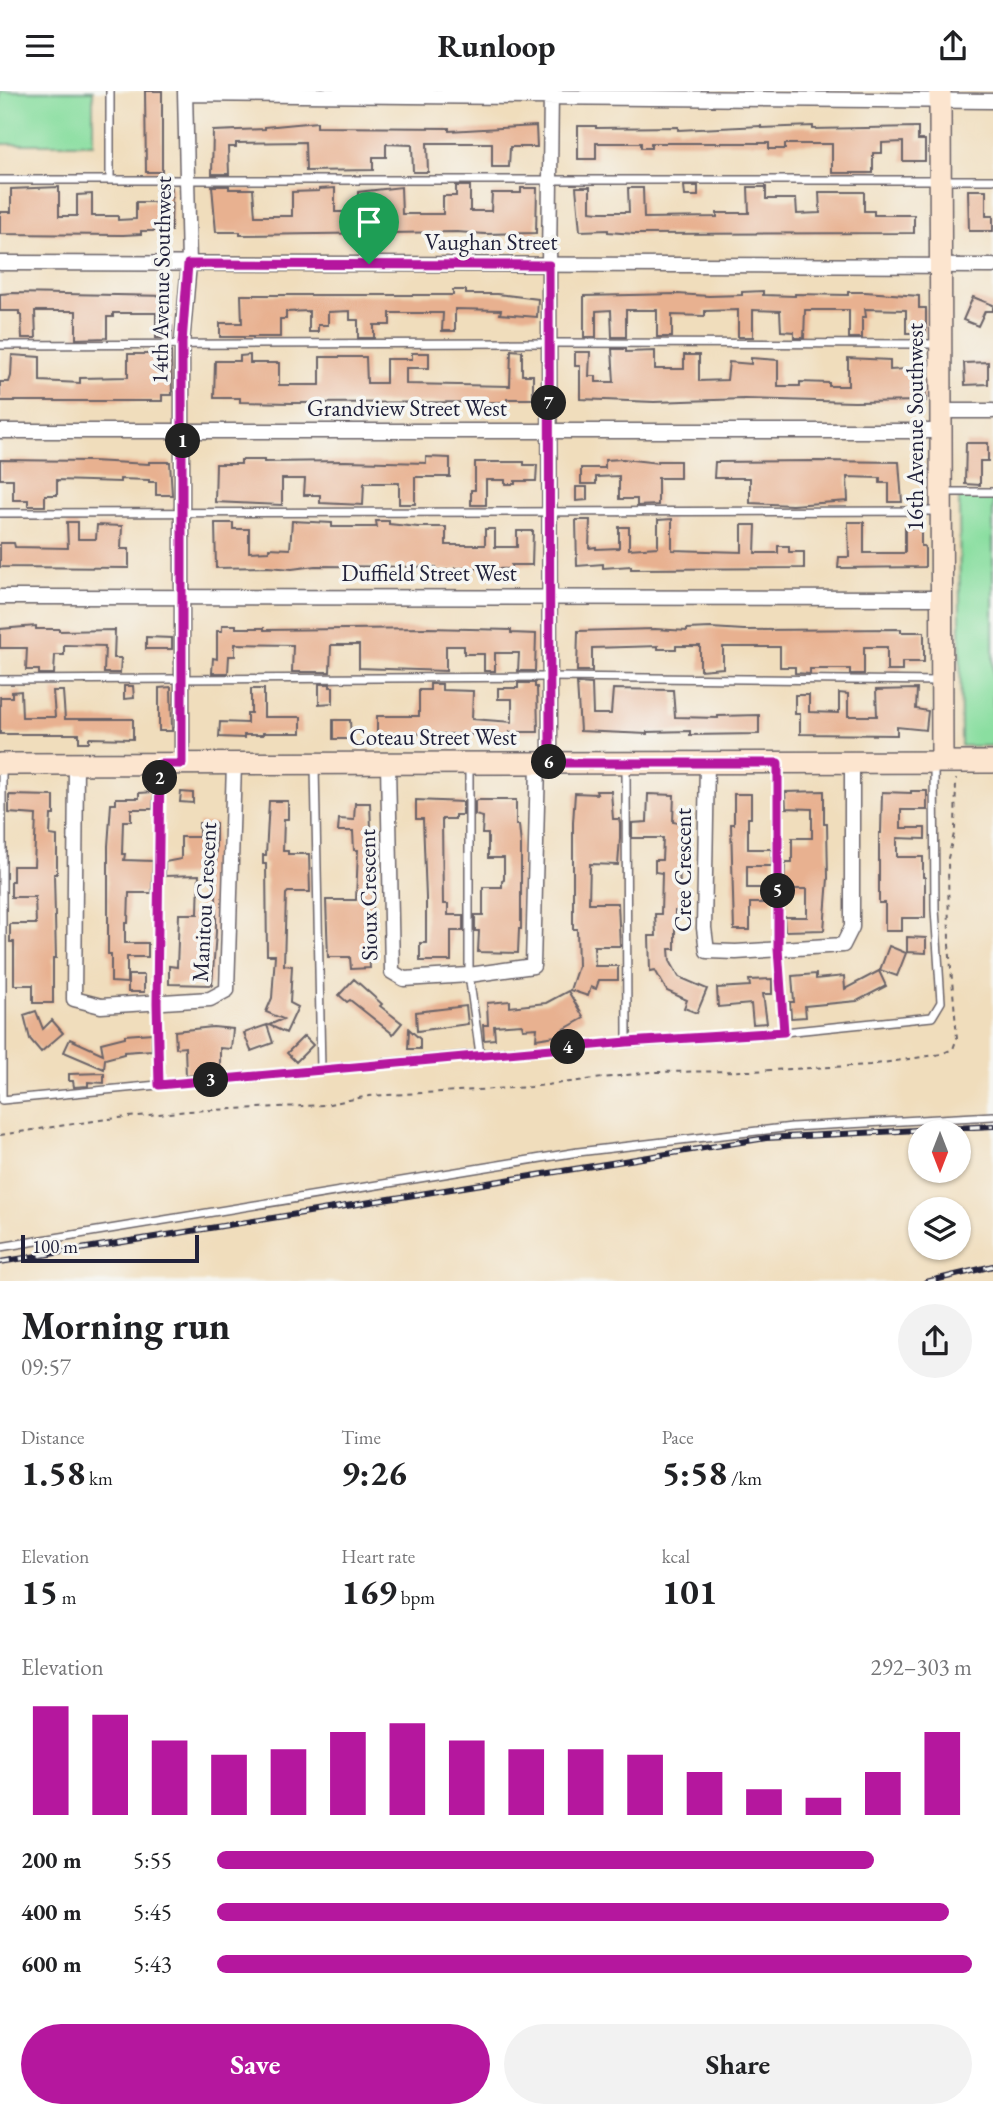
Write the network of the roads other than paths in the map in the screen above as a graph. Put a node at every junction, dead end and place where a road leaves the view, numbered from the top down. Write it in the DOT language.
graph roads {
  1 [pos="110,91"];
  2 [pos="185,92"];
  3 [pos="551,94"];
  4 [pos="940,96"];
  5 [pos="993,101"];
  6 [pos="940,179"];
  7 [pos="0,180"];
  8 [pos="110,180"];
  9 [pos="186,180"];
  10 [pos="993,180"];
  11 [pos="550,181"];
  12 [pos="0,263"];
  13 [pos="188,264"];
  14 [pos="549,265"];
  15 [pos="941,265"];
  16 [pos="993,266"];
  17 [pos="549,342"];
  18 [pos="182,343"];
  19 [pos="941,344"];
  20 [pos="0,345"];
  21 [pos="993,411"];
  22 [pos="941,421"];
  23 [pos="0,431"];
  24 [pos="183,431"];
  25 [pos="549,431"];
  26 [pos="993,492"];
  27 [pos="941,502"];
  28 [pos="182,512"];
  29 [pos="0,513"];
  30 [pos="549,514"];
  31 [pos="182,596"];
  32 [pos="549,596"];
  33 [pos="0,597"];
  34 [pos="942,598"];
  35 [pos="549,677"];
  36 [pos="181,678"];
  37 [pos="0,680"];
  38 [pos="942,681"];
  39 [pos="707,762"];
  40 [pos="852,762"];
  41 [pos="938,762"];
  42 [pos="993,762"];
  43 [pos="470,763"];
  44 [pos="544,763"];
  45 [pos="626,763"];
  46 [pos="778,763"];
  47 [pos="1,764"];
  48 [pos="76,764"];
  49 [pos="160,764"];
  50 [pos="182,764"];
  51 [pos="234,764"];
  52 [pos="315,764"];
  53 [pos="388,764"];
  54 [pos="778,949"];
  55 [pos="469,975"];
  56 [pos="157,1003"];
  57 [pos="784,1032"];
  58 [pos="627,1042"];
  59 [pos="480,1054"];
  60 [pos="321,1070"];
  61 [pos="159,1085"];
  62 [pos="1,1100"];
  63 [pos="993,1115"];
  64 [pos="0,1247"];
  1 -- 8 [label="lane"];
  2 -- 3 [label="street"];
  2 -- 9 [label="street, 14th Avenue Southwest"];
  3 -- 4 [label="street"];
  3 -- 11 [label="street"];
  4 -- 5 [label="street"];
  4 -- 6 [label="street, 16th Avenue Southwest"];
  6 -- 10 [label="lane"];
  6 -- 11 [label="lane"];
  6 -- 15 [label="street, 16th Avenue Southwest"];
  7 -- 8 [label="lane"];
  8 -- 9 [label="lane"];
  9 -- 11 [label="lane"];
  9 -- 13 [label="street, 14th Avenue Southwest"];
  11 -- 14 [label="street"];
  12 -- 13 [label="street, Vaughan Street"];
  13 -- 14 [label="street, Vaughan Street"];
  13 -- 18 [label="street, 14th Avenue Southwest"];
  14 -- 15 [label="street, Vaughan Street"];
  14 -- 17 [label="street"];
  15 -- 16 [label="street, Vaughan Street"];
  15 -- 19 [label="street, 16th Avenue Southwest"];
  17 -- 18 [label="lane"];
  17 -- 19 [label="lane"];
  17 -- 25 [label="street"];
  18 -- 20 [label="lane"];
  18 -- 24 [label="street, 14th Avenue Southwest"];
  19 -- 22 [label="street, 16th Avenue Southwest"];
  21 -- 22 [label="street, Grandview Street West"];
  22 -- 25 [label="street, Grandview Street West"];
  22 -- 27 [label="street, 16th Avenue Southwest"];
  23 -- 24 [label="street, Grandview Street West"];
  24 -- 25 [label="street, Grandview Street West"];
  24 -- 28 [label="street, 14th Avenue Southwest"];
  25 -- 30 [label="street"];
  26 -- 27 [label="lane"];
  27 -- 30 [label="lane"];
  27 -- 34 [label="street, 16th Avenue Southwest"];
  28 -- 29 [label="lane"];
  28 -- 30 [label="lane"];
  28 -- 31 [label="street, 14th Avenue Southwest"];
  30 -- 32 [label="street"];
  31 -- 32 [label="street, Duffield Street West"];
  31 -- 33 [label="street, Duffield Street West"];
  31 -- 36 [label="street, 14th Avenue Southwest"];
  32 -- 34 [label="street, Duffield Street West"];
  32 -- 35 [label="street"];
  34 -- 38 [label="street, 16th Avenue Southwest"];
  35 -- 36 [label="lane"];
  35 -- 38 [label="lane"];
  35 -- 44 [label="street"];
  36 -- 37 [label="lane"];
  36 -- 50 [label="street, 14th Avenue Southwest"];
  38 -- 41 [label="street, 16th Avenue Southwest"];
  39 -- 45 [label="street, Coteau Street West"];
  39 -- 46 [label="street, Coteau Street West"];
  39 -- 54 [label="street, Cree Crescent"];
  40 -- 41 [label="street, Coteau Street West"];
  40 -- 46 [label="street, Coteau Street West"];
  40 -- 54 [label="street, Cree Crescent"];
  41 -- 42 [label="street, Coteau Street West"];
  41 -- 57 [label="lane"];
  43 -- 44 [label="street, Coteau Street West"];
  43 -- 53 [label="street, Coteau Street West"];
  43 -- 55 [label="lane"];
  44 -- 45 [label="street, Coteau Street West"];
  44 -- 55 [label="street, Sioux Crescent"];
  45 -- 58 [label="lane"];
  46 -- 54 [label="lane"];
  47 -- 48 [label="street, Coteau Street West"];
  47 -- 62 [label="lane"];
  48 -- 49 [label="street, Coteau Street West"];
  48 -- 56 [label="street, Manitou Crescent"];
  49 -- 50 [label="street, Coteau Street West"];
  49 -- 56 [label="lane"];
  50 -- 51 [label="street, Coteau Street West"];
  51 -- 52 [label="street, Coteau Street West"];
  51 -- 56 [label="street, Manitou Crescent"];
  52 -- 53 [label="street, Coteau Street West"];
  52 -- 60 [label="lane"];
  53 -- 55 [label="street, Sioux Crescent"];
  54 -- 57 [label="lane"];
  55 -- 59 [label="lane"];
  56 -- 61 [label="lane"];
  57 -- 58 [label="lane"];
  58 -- 59 [label="lane"];
  59 -- 60 [label="lane"];
  60 -- 61 [label="lane"];
  61 -- 62 [label="lane"];
  63 -- 64 [label="lane"];
}
